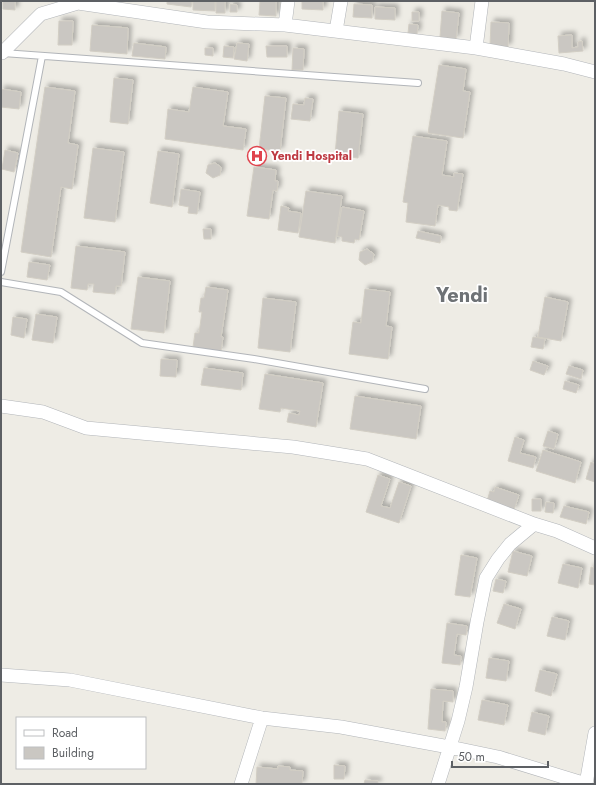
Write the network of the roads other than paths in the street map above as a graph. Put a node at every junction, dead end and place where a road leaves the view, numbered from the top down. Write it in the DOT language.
graph roads {
  1 [pos="288,1"];
  2 [pos="340,1"];
  3 [pos="482,1"];
  4 [pos="79,2"];
  5 [pos="285,25"];
  6 [pos="336,31"];
  7 [pos="476,48"];
  8 [pos="2,53"];
  9 [pos="42,56"];
  10 [pos="595,72"];
  11 [pos="418,83"];
  12 [pos="1,272"];
  13 [pos="1,282"];
  14 [pos="425,389"];
  15 [pos="1,406"];
  16 [pos="534,524"];
  17 [pos="595,548"];
  18 [pos="1,675"];
  19 [pos="262,718"];
  20 [pos="595,733"];
  21 [pos="449,747"];
  22 [pos="241,784"];
  23 [pos="438,784"];
  24 [pos="586,784"];
  1 -- 5 [label="street"];
  2 -- 6 [label="street"];
  3 -- 7 [label="street"];
  4 -- 5 [label="street"];
  4 -- 8 [label="street"];
  5 -- 6 [label="street"];
  6 -- 7 [label="street"];
  7 -- 10 [label="street"];
  8 -- 9 [label="lane"];
  9 -- 11 [label="lane"];
  9 -- 12 [label="lane"];
  13 -- 14 [label="lane"];
  15 -- 16 [label="street"];
  16 -- 17 [label="street"];
  16 -- 21 [label="street"];
  18 -- 19 [label="street"];
  19 -- 21 [label="street"];
  19 -- 22 [label="street"];
  20 -- 24 [label="street"];
  21 -- 23 [label="street"];
  21 -- 24 [label="street"];
}
